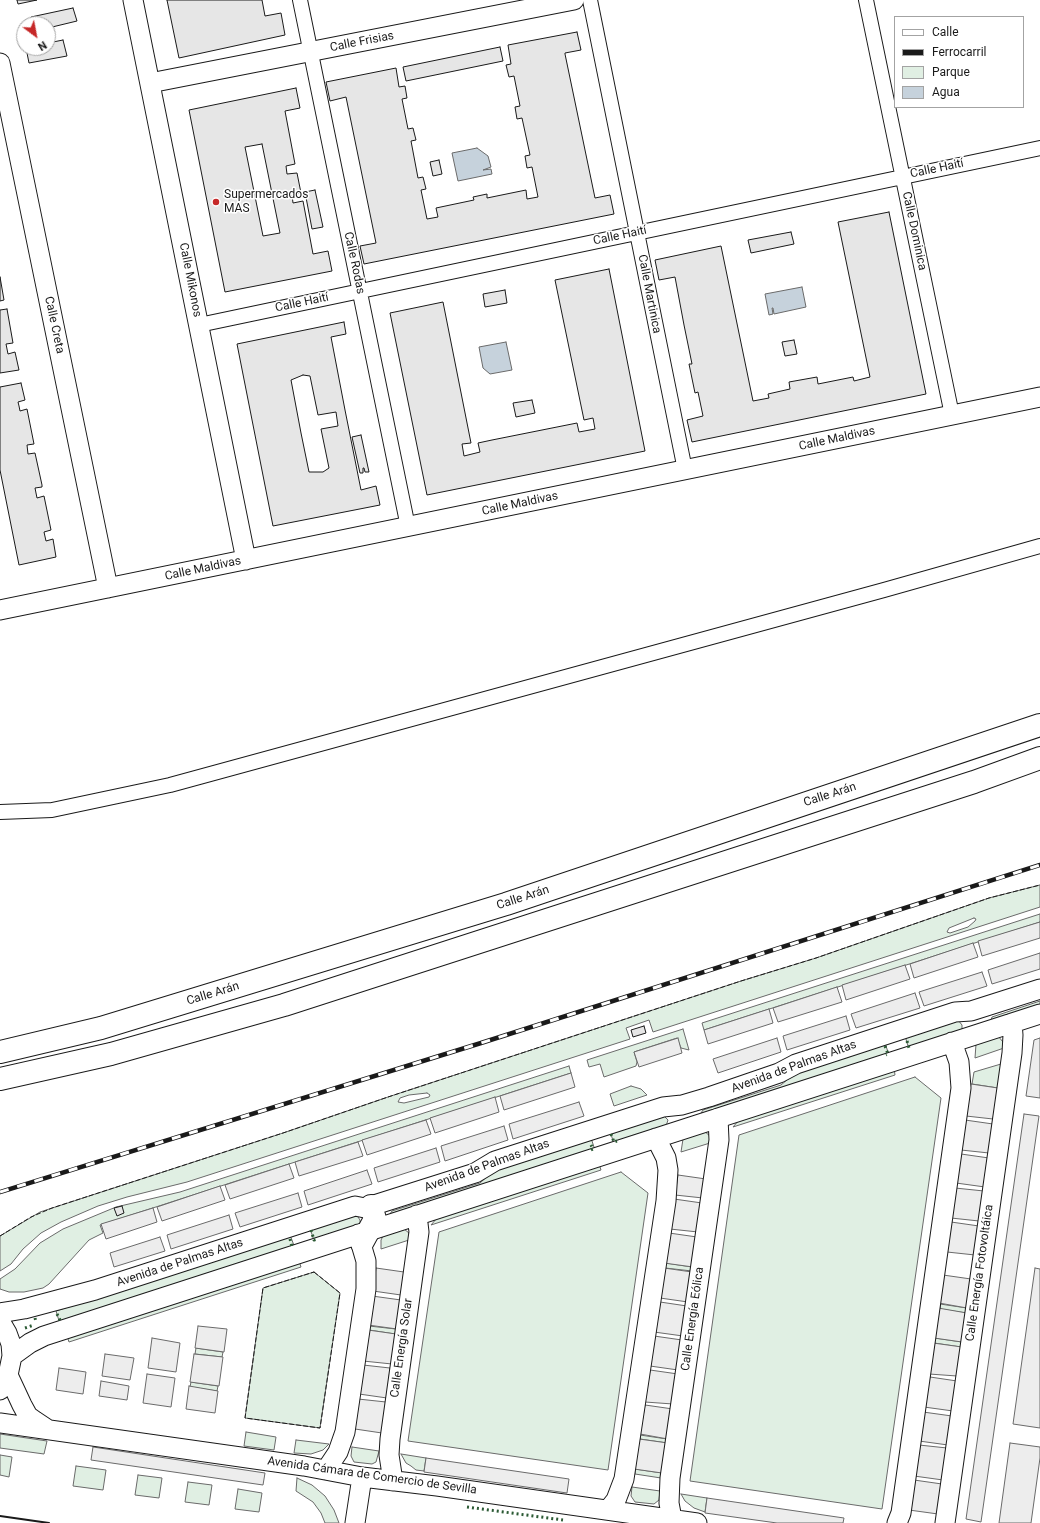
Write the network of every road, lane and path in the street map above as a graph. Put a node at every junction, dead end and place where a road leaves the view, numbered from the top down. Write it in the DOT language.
graph roads {
  1 [pos="134,0"];
  2 [pos="300,0"];
  3 [pos="574,0"];
  4 [pos="590,0"];
  5 [pos="866,0"];
  6 [pos="310,52"];
  7 [pos="0,63"];
  8 [pos="150,84"];
  9 [pos="6,119"];
  10 [pos="1040,148"];
  11 [pos="902,177"];
  12 [pos="637,233"];
  13 [pos="359,291"];
  14 [pos="199,325"];
  15 [pos="1040,397"];
  16 [pos="952,415"];
  17 [pos="685,470"];
  18 [pos="408,527"];
  19 [pos="1040,546"];
  20 [pos="246,560"];
  21 [pos="108,588"];
  22 [pos="0,610"];
  23 [pos="1040,726"];
  24 [pos="1040,758"];
  25 [pos="0,812"];
  26 [pos="1040,989"];
  27 [pos="971,1011"];
  28 [pos="1040,1014"];
  29 [pos="1012,1023"];
  30 [pos="958,1045"];
  31 [pos="0,1052"];
  32 [pos="0,1079"];
  33 [pos="682,1105"];
  34 [pos="718,1118"];
  35 [pos="674,1132"];
  36 [pos="656,1138"];
  37 [pos="664,1155"];
  38 [pos="371,1206"];
  39 [pos="417,1215"];
  40 [pos="363,1236"];
  41 [pos="0,1313"];
  42 [pos="0,1321"];
  43 [pos="12,1356"];
  44 [pos="4,1382"];
  45 [pos="0,1423"];
  46 [pos="47,1429"];
  47 [pos="326,1470"];
  48 [pos="362,1477"];
  49 [pos="393,1480"];
  50 [pos="608,1510"];
  51 [pos="672,1520"];
  52 [pos="355,1523"];
  53 [pos="697,1523"];
  54 [pos="897,1523"];
  55 [pos="945,1523"];
  1 -- 8 [label="street, Calle Mikonos"];
  2 -- 6 [label="street, Calle Rodas"];
  3 -- 6 [label="street, Calle Frisias"];
  4 -- 12 [label="street, Calle Martinica"];
  5 -- 11 [label="street, Calle Dominica"];
  6 -- 8 [label="street, Calle Frisias"];
  6 -- 13 [label="street, Calle Rodas"];
  7 -- 9 [label="street, Calle Creta"];
  8 -- 14 [label="street, Calle Mikonos"];
  9 -- 21 [label="street, Calle Creta"];
  10 -- 11 [label="street, Calle Haití"];
  11 -- 12 [label="street, Calle Haití"];
  11 -- 16 [label="street, Calle Dominica"];
  12 -- 13 [label="street, Calle Haití"];
  12 -- 17 [label="street, Calle Martinica"];
  13 -- 14 [label="street, Calle Haití"];
  13 -- 18 [label="street, Calle Rodas"];
  14 -- 20 [label="street, Calle Mikonos"];
  15 -- 16 [label="street, Calle Maldivas"];
  16 -- 17 [label="street, Calle Maldivas"];
  17 -- 18 [label="street, Calle Maldivas"];
  18 -- 20 [label="street, Calle Maldivas"];
  19 -- 25 [label="street"];
  20 -- 21 [label="street, Calle Maldivas"];
  21 -- 22 [label="street, Calle Maldivas"];
  23 -- 31 [label="street, Calle Arán"];
  24 -- 32 [label="street"];
  26 -- 27 [label="street, Avenida de Palmas Altas"];
  27 -- 30 [label="street"];
  27 -- 33 [label="street, Avenida de Palmas Altas"];
  28 -- 29 [label="street, Avenida de Palmas Altas"];
  29 -- 30 [label="street, Avenida de Palmas Altas"];
  29 -- 55 [label="street, Calle Energía Fotovoltáica"];
  30 -- 34 [label="street, Avenida de Palmas Altas"];
  30 -- 54 [label="street"];
  33 -- 35 [label="street"];
  33 -- 38 [label="street, Avenida de Palmas Altas"];
  34 -- 35 [label="street, Avenida de Palmas Altas"];
  34 -- 51 [label="street, Calle Energía Eólica"];
  35 -- 36 [label="street, Avenida de Palmas Altas"];
  35 -- 37 [label="street"];
  36 -- 37 [label="street"];
  36 -- 39 [label="street, Avenida de Palmas Altas"];
  37 -- 50 [label="street"];
  38 -- 40 [label="street"];
  38 -- 41 [label="street, Avenida de Palmas Altas"];
  39 -- 40 [label="street, Avenida de Palmas Altas"];
  39 -- 49 [label="street, Calle Energía Solar"];
  40 -- 43 [label="street, Avenida de Palmas Altas"];
  40 -- 47 [label="street"];
  42 -- 43 [label="street"];
  43 -- 44 [label="street"];
  44 -- 46 [label="street, Avenida Cámara de Comercio de Sevilla"];
  45 -- 46 [label="street, Avenida Cámara de Comercio de Sevilla"];
  46 -- 47 [label="street, Avenida Cámara de Comercio de Sevilla"];
  47 -- 48 [label="street, Avenida Cámara de Comercio de Sevilla"];
  48 -- 49 [label="street, Avenida Cámara de Comercio de Sevilla"];
  48 -- 52 [label="street"];
  49 -- 50 [label="street, Avenida Cámara de Comercio de Sevilla"];
  50 -- 51 [label="street, Avenida Cámara de Comercio de Sevilla"];
  51 -- 53 [label="street, Avenida Cámara de Comercio de Sevilla"];
}
